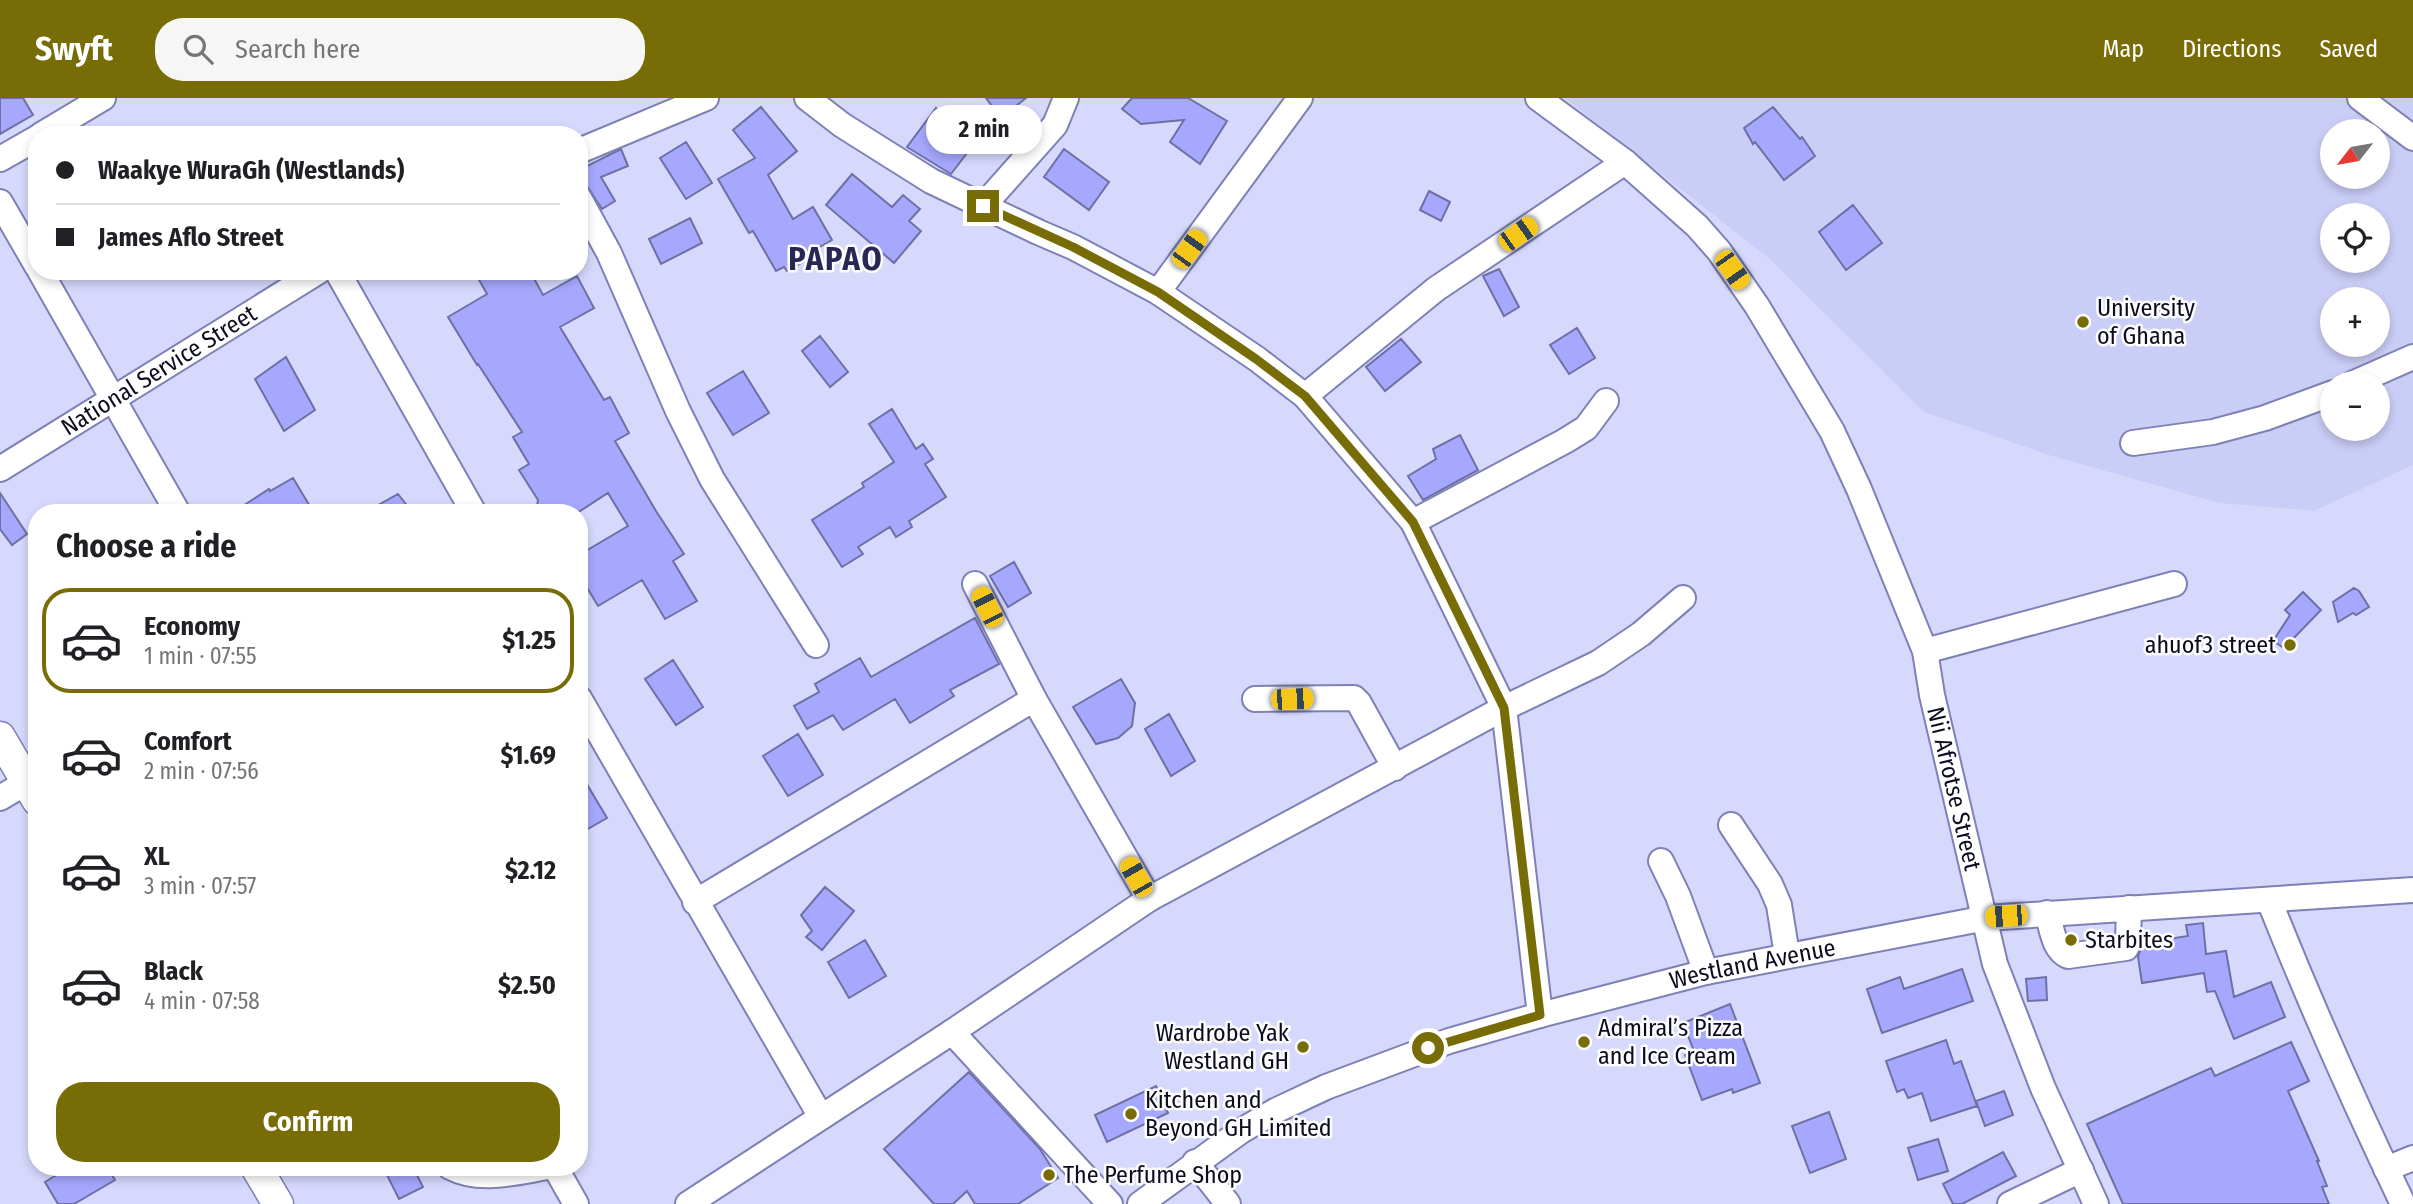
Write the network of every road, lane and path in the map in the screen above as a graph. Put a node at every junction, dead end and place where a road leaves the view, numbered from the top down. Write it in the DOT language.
graph roads {
  1 [pos="103,98"];
  2 [pos="706,98"];
  3 [pos="807,98"];
  4 [pos="1066,98"];
  5 [pos="1300,98"];
  6 [pos="1538,98"];
  7 [pos="2360,98"];
  8 [pos="56,126"];
  9 [pos="2413,138"];
  10 [pos="28,143"];
  11 [pos="588,146"];
  12 [pos="0,159"];
  13 [pos="1625,162"];
  14 [pos="0,202"];
  15 [pos="983,206"];
  16 [pos="588,214"];
  17 [pos="28,250"];
  18 [pos="45,280"];
  19 [pos="305,280"];
  20 [pos="342,280"];
  21 [pos="1158,292"];
  22 [pos="2413,357"];
  23 [pos="2381,371"];
  24 [pos="1305,396"];
  25 [pos="113,398"];
  26 [pos="2320,398"];
  27 [pos="1606,401"];
  28 [pos="2133,443"];
  29 [pos="0,469"];
  30 [pos="173,504"];
  31 [pos="469,504"];
  32 [pos="1413,522"];
  33 [pos="975,584"];
  34 [pos="2174,584"];
  35 [pos="1684,598"];
  36 [pos="816,645"];
  37 [pos="1925,651"];
  38 [pos="1034,699"];
  39 [pos="1255,699"];
  40 [pos="1504,708"];
  41 [pos="588,714"];
  42 [pos="0,737"];
  43 [pos="1395,768"];
  44 [pos="28,784"];
  45 [pos="28,792"];
  46 [pos="0,798"];
  47 [pos="1731,825"];
  48 [pos="1661,861"];
  49 [pos="2413,890"];
  50 [pos="1149,899"];
  51 [pos="2269,900"];
  52 [pos="695,901"];
  53 [pos="2129,908"];
  54 [pos="2047,913"];
  55 [pos="1986,918"];
  56 [pos="1787,955"];
  57 [pos="1706,972"];
  58 [pos="1540,1015"];
  59 [pos="952,1032"];
  60 [pos="821,1117"];
  61 [pos="2413,1158"];
  62 [pos="1195,1162"];
  63 [pos="2386,1169"];
  64 [pos="2081,1170"];
  65 [pos="261,1176"];
  66 [pos="560,1176"];
  67 [pos="278,1204"];
  68 [pos="576,1204"];
  69 [pos="688,1204"];
  70 [pos="1110,1204"];
  71 [pos="1140,1204"];
  72 [pos="1228,1204"];
  73 [pos="2010,1204"];
  74 [pos="2096,1204"];
  75 [pos="2403,1204"];
  1 -- 8 [label="street"];
  2 -- 11 [label="street"];
  3 -- 15 [label="street"];
  4 -- 15 [label="street"];
  5 -- 21 [label="street"];
  6 -- 13 [label="street, Nii Afrotse Street"];
  7 -- 9 [label="street"];
  10 -- 12 [label="street"];
  13 -- 24 [label="street"];
  13 -- 37 [label="street, Nii Afrotse Street"];
  14 -- 17 [label="street"];
  15 -- 21 [label="street"];
  16 -- 36 [label="street"];
  18 -- 25 [label="street"];
  19 -- 25 [label="street, National Service Street"];
  20 -- 31 [label="street"];
  21 -- 24 [label="street"];
  22 -- 23 [label="street"];
  24 -- 32 [label="street"];
  25 -- 29 [label="street, National Service Street"];
  25 -- 30 [label="street"];
  26 -- 28 [label="street"];
  27 -- 32 [label="street"];
  32 -- 40 [label="street"];
  33 -- 38 [label="street"];
  34 -- 37 [label="street"];
  35 -- 40 [label="street"];
  37 -- 55 [label="street, Nii Afrotse Street"];
  38 -- 50 [label="street"];
  38 -- 52 [label="street"];
  39 -- 43 [label="street"];
  40 -- 43 [label="street"];
  40 -- 58 [label="street"];
  41 -- 52 [label="street"];
  42 -- 44 [label="main road"];
  43 -- 50 [label="street"];
  45 -- 46 [label="street"];
  47 -- 56 [label="street"];
  48 -- 57 [label="street"];
  49 -- 51 [label="street, Westland Avenue"];
  50 -- 59 [label="street"];
  51 -- 53 [label="street, Westland Avenue"];
  51 -- 63 [label="street"];
  52 -- 60 [label="street"];
  53 -- 54 [label="street, Westland Avenue"];
  53 -- 54 [label="street"];
  54 -- 55 [label="street, Westland Avenue"];
  55 -- 56 [label="street, Westland Avenue"];
  55 -- 64 [label="street, Nii Afrotse Street"];
  56 -- 57 [label="street, Westland Avenue"];
  57 -- 58 [label="street, Westland Avenue"];
  58 -- 62 [label="street, Westland Avenue"];
  59 -- 60 [label="street"];
  59 -- 70 [label="street"];
  60 -- 69 [label="street"];
  61 -- 63 [label="street"];
  62 -- 71 [label="street, Westland Avenue"];
  62 -- 72 [label="street"];
  63 -- 75 [label="street"];
  64 -- 73 [label="street"];
  64 -- 74 [label="street, Nii Afrotse Street"];
  65 -- 67 [label="main road"];
  66 -- 68 [label="street"];
}
